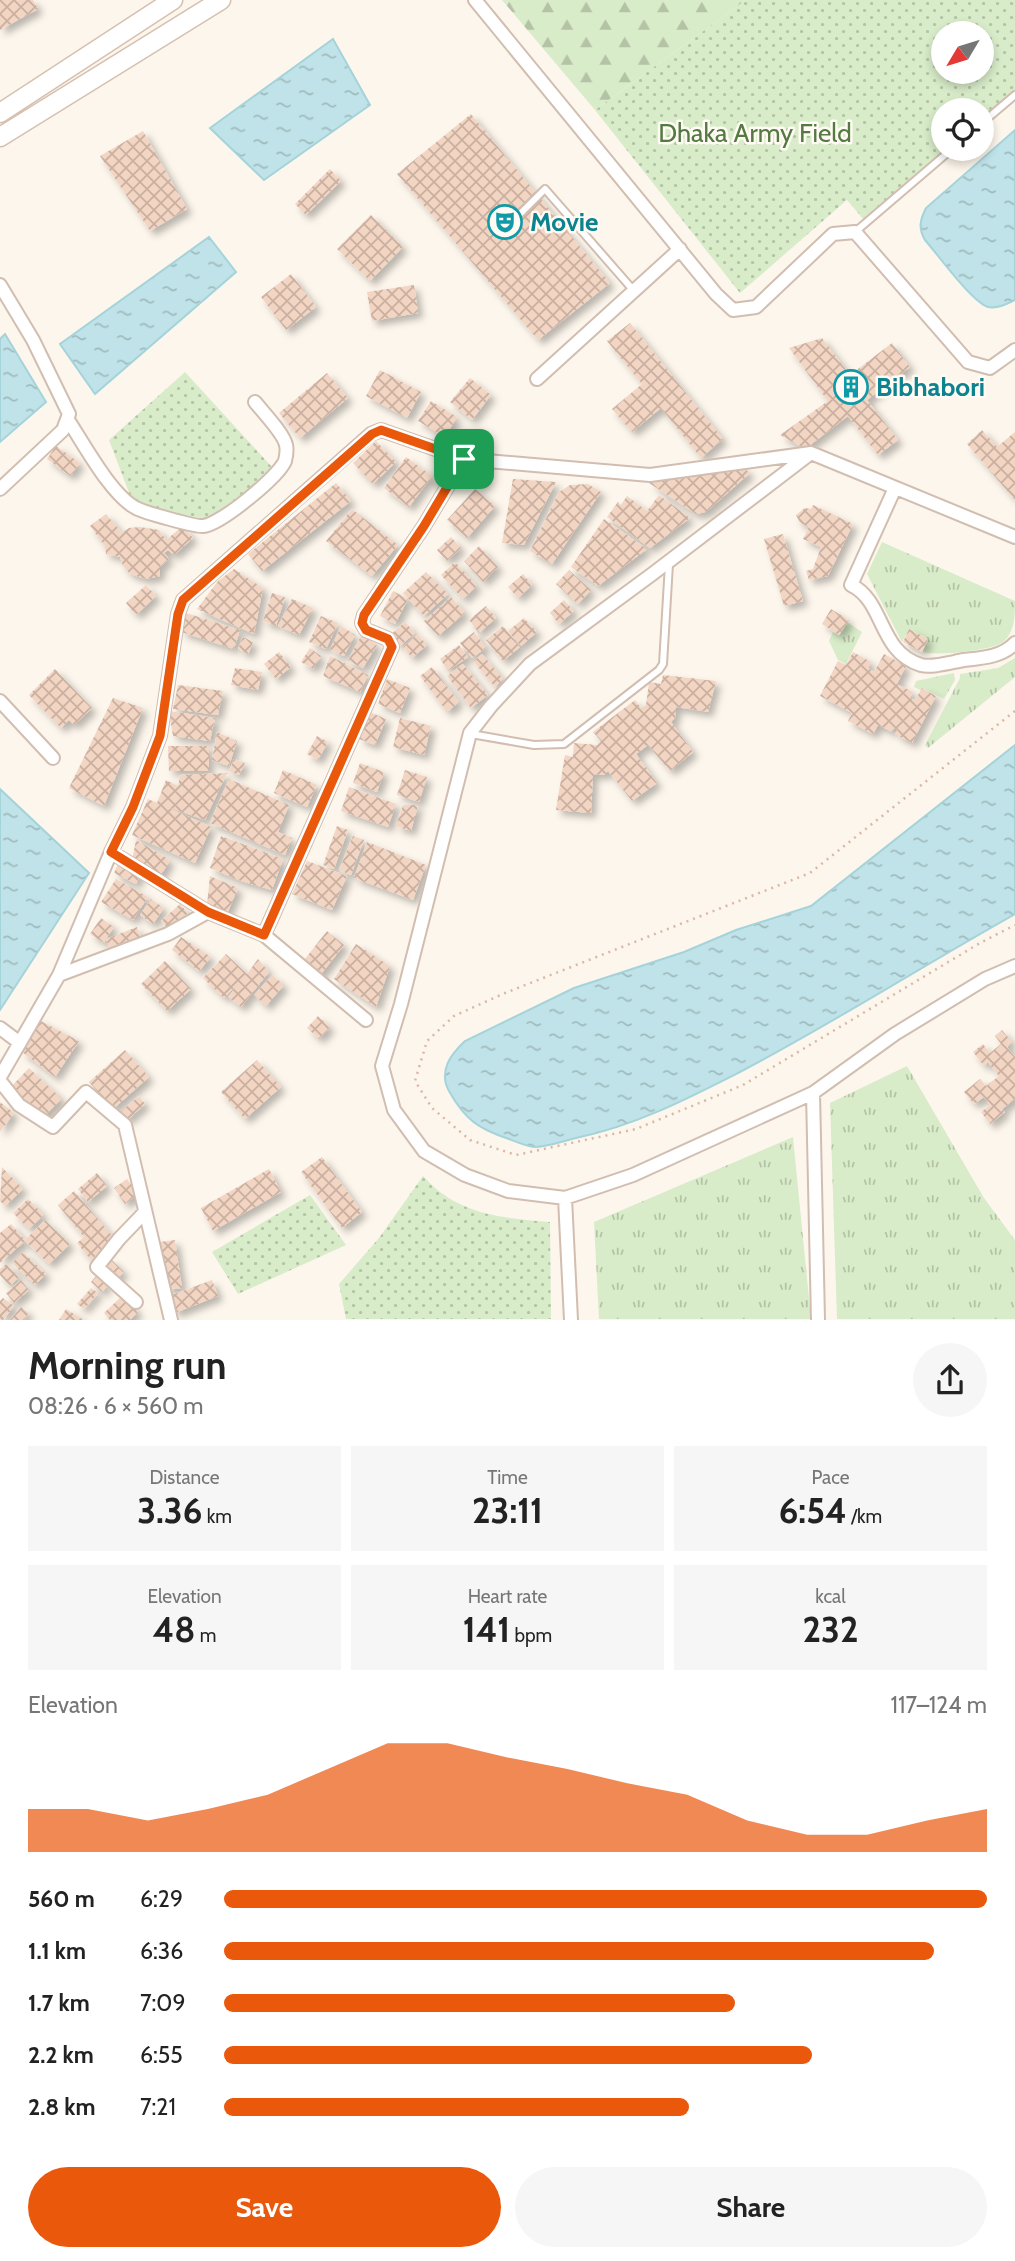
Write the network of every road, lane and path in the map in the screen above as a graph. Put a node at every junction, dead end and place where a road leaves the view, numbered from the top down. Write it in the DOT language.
graph roads {
  1 [pos="173,0"];
  2 [pos="220,0"];
  3 [pos="475,0"];
  4 [pos="1015,95"];
  5 [pos="0,113"];
  6 [pos="994,113"];
  7 [pos="0,137"];
  8 [pos="938,161"];
  9 [pos="517,217"];
  10 [pos="855,232"];
  11 [pos="680,249"];
  12 [pos="0,285"];
  13 [pos="634,291"];
  14 [pos="1015,351"];
  15 [pos="537,379"];
  16 [pos="255,402"];
  17 [pos="68,420"];
  18 [pos="811,453"];
  19 [pos="464,459"];
  20 [pos="895,488"];
  21 [pos="0,489"];
  22 [pos="1015,537"];
  23 [pos="669,562"];
  24 [pos="1015,643"];
  25 [pos="0,701"];
  26 [pos="1015,711"];
  27 [pos="470,733"];
  28 [pos="53,758"];
  29 [pos="111,852"];
  30 [pos="208,912"];
  31 [pos="1015,925"];
  32 [pos="264,935"];
  33 [pos="1015,966"];
  34 [pos="59,975"];
  35 [pos="366,1020"];
  36 [pos="0,1028"];
  37 [pos="20,1043"];
  38 [pos="0,1079"];
  39 [pos="813,1093"];
  40 [pos="565,1198"];
  41 [pos="145,1212"];
  42 [pos="136,1301"];
  43 [pos="171,1320"];
  44 [pos="571,1320"];
  45 [pos="818,1320"];
  1 -- 5 [label="main road"];
  2 -- 7 [label="main road"];
  3 -- 11 [label="street"];
  4 -- 6 [label="lane"];
  8 -- 10 [label="lane"];
  9 -- 13 [label="lane"];
  10 -- 11 [label="street"];
  10 -- 14 [label="street"];
  11 -- 13 [label="street"];
  12 -- 17 [label="street"];
  13 -- 15 [label="street"];
  16 -- 17 [label="street"];
  17 -- 21 [label="street"];
  18 -- 19 [label="street"];
  18 -- 20 [label="street"];
  18 -- 23 [label="street"];
  19 -- 29 [label="street"];
  19 -- 32 [label="street"];
  20 -- 22 [label="street"];
  20 -- 24 [label="street"];
  23 -- 27 [label="street"];
  23 -- 27 [label="lane"];
  25 -- 28 [label="street"];
  26 -- 31 [label="path"];
  27 -- 40 [label="street"];
  29 -- 30 [label="street"];
  29 -- 34 [label="street"];
  30 -- 32 [label="street"];
  30 -- 34 [label="street"];
  32 -- 35 [label="street"];
  33 -- 39 [label="street"];
  34 -- 37 [label="street"];
  36 -- 37 [label="street"];
  37 -- 38 [label="street"];
  38 -- 41 [label="street"];
  39 -- 40 [label="street"];
  39 -- 45 [label="street"];
  40 -- 44 [label="street"];
  41 -- 42 [label="street"];
  41 -- 43 [label="street"];
}
